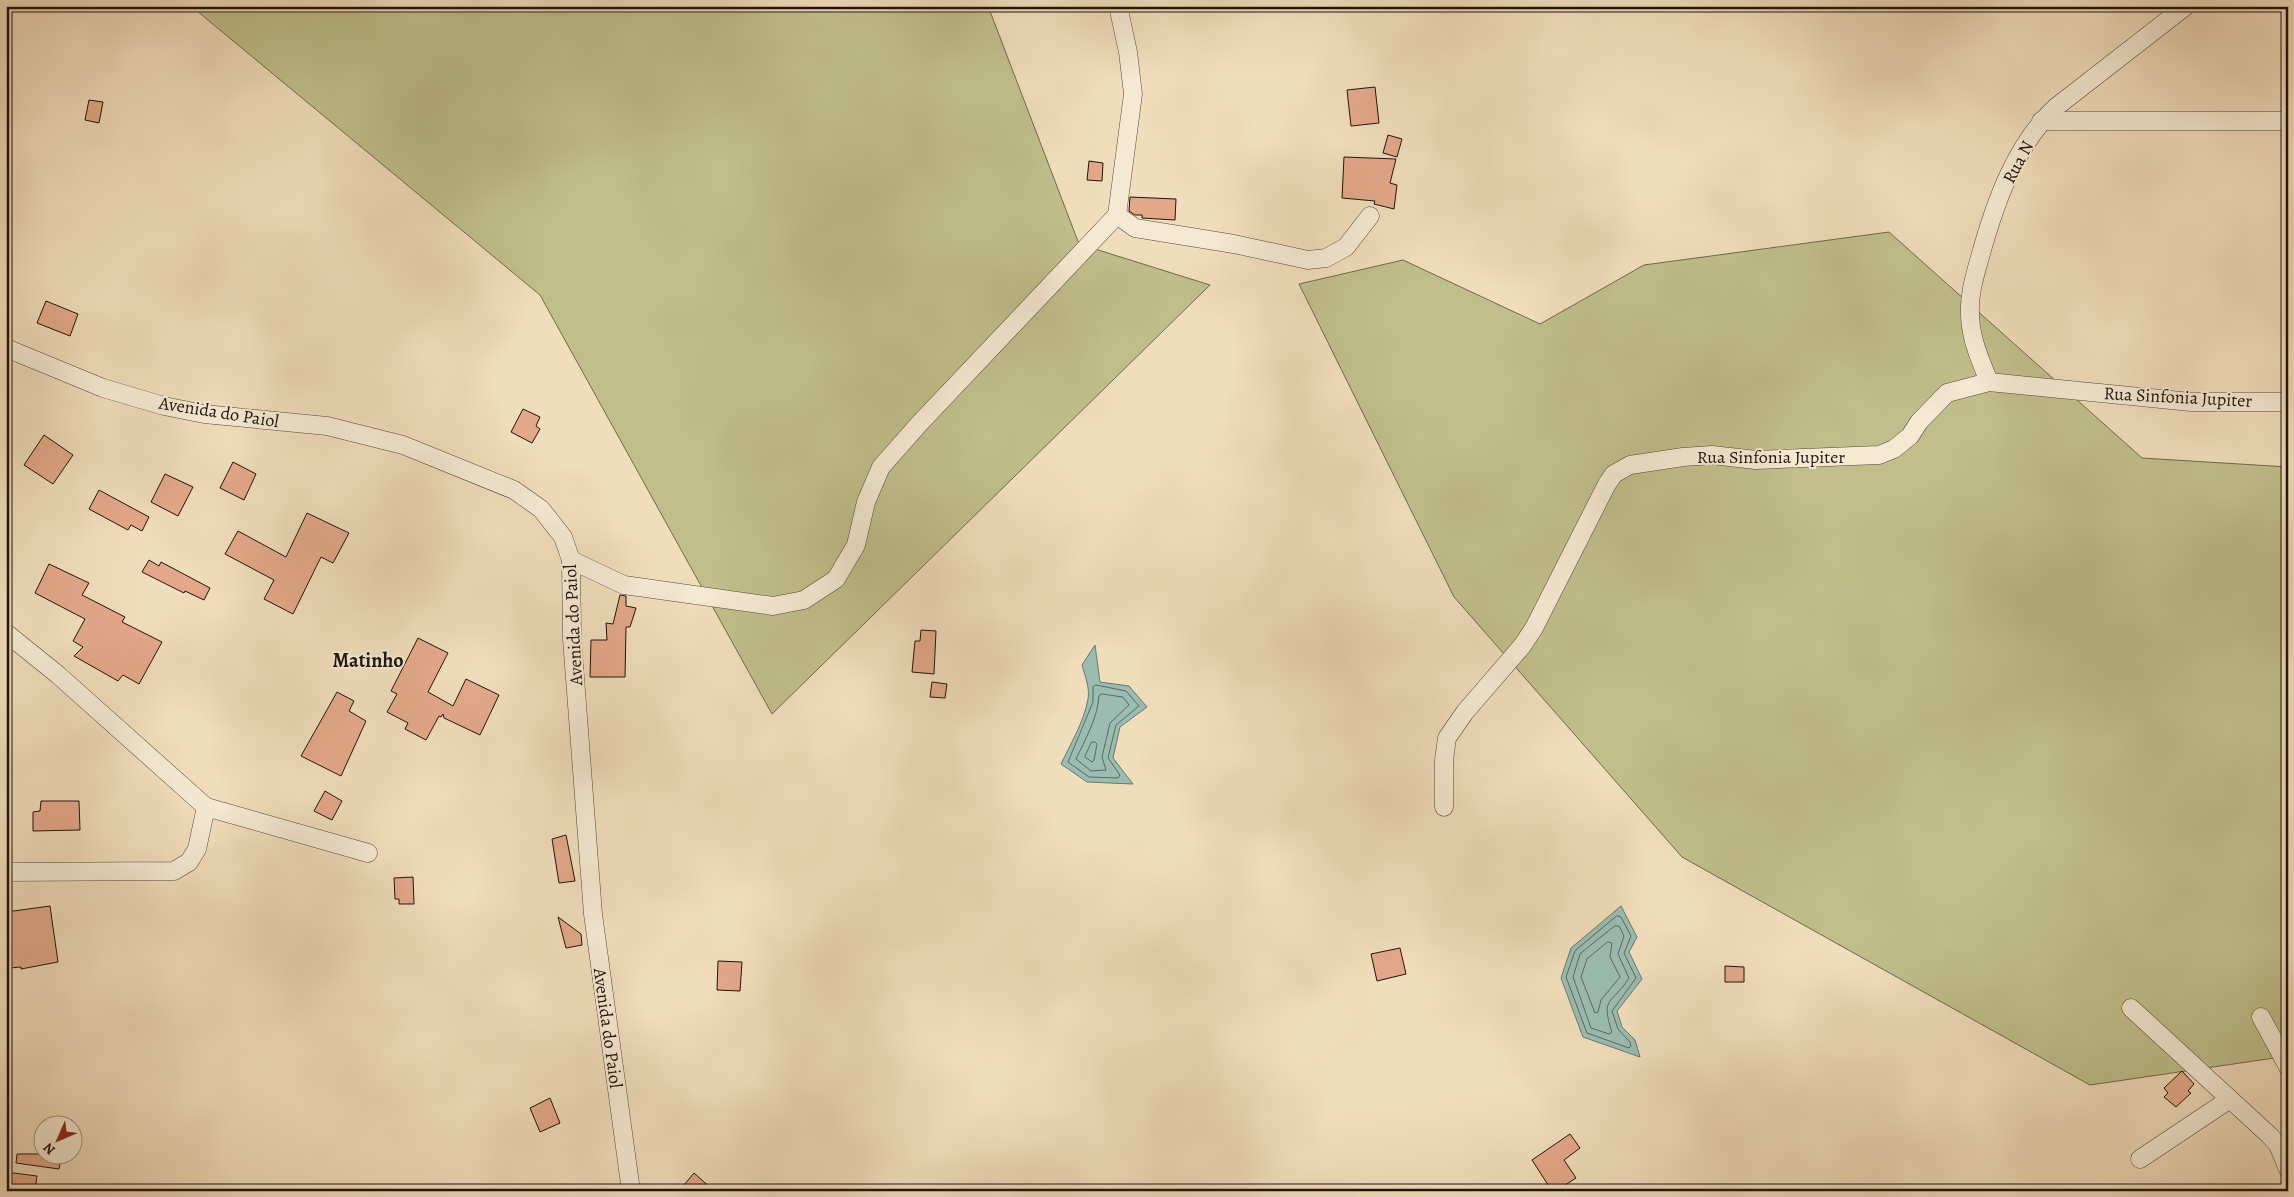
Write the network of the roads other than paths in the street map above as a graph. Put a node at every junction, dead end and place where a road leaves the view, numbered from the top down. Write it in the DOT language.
graph roads {
  1 [pos="1118,6"];
  2 [pos="2186,6"];
  3 [pos="2041,121"];
  4 [pos="2288,121"];
  5 [pos="1117,215"];
  6 [pos="1370,216"];
  7 [pos="6,348"];
  8 [pos="1989,382"];
  9 [pos="2288,402"];
  10 [pos="571,560"];
  11 [pos="6,633"];
  12 [pos="206,807"];
  13 [pos="1444,807"];
  14 [pos="368,853"];
  15 [pos="6,872"];
  16 [pos="2131,1008"];
  17 [pos="2262,1017"];
  18 [pos="2288,1067"];
  19 [pos="2230,1099"];
  20 [pos="2140,1159"];
  21 [pos="2286,1160"];
  22 [pos="630,1191"];
  1 -- 5 [label="street"];
  2 -- 3 [label="street, Rua N"];
  3 -- 4 [label="street"];
  3 -- 8 [label="street, Rua N"];
  5 -- 6 [label="street"];
  5 -- 10 [label="street"];
  7 -- 10 [label="street, Avenida do Paiol"];
  8 -- 9 [label="street, Rua Sinfonia Jupiter"];
  8 -- 13 [label="street, Rua Sinfonia Jupiter"];
  10 -- 22 [label="street, Avenida do Paiol"];
  11 -- 12 [label="street"];
  12 -- 14 [label="street"];
  12 -- 15 [label="street"];
  16 -- 19 [label="street"];
  17 -- 18 [label="street"];
  19 -- 20 [label="street"];
  19 -- 21 [label="street"];
}
